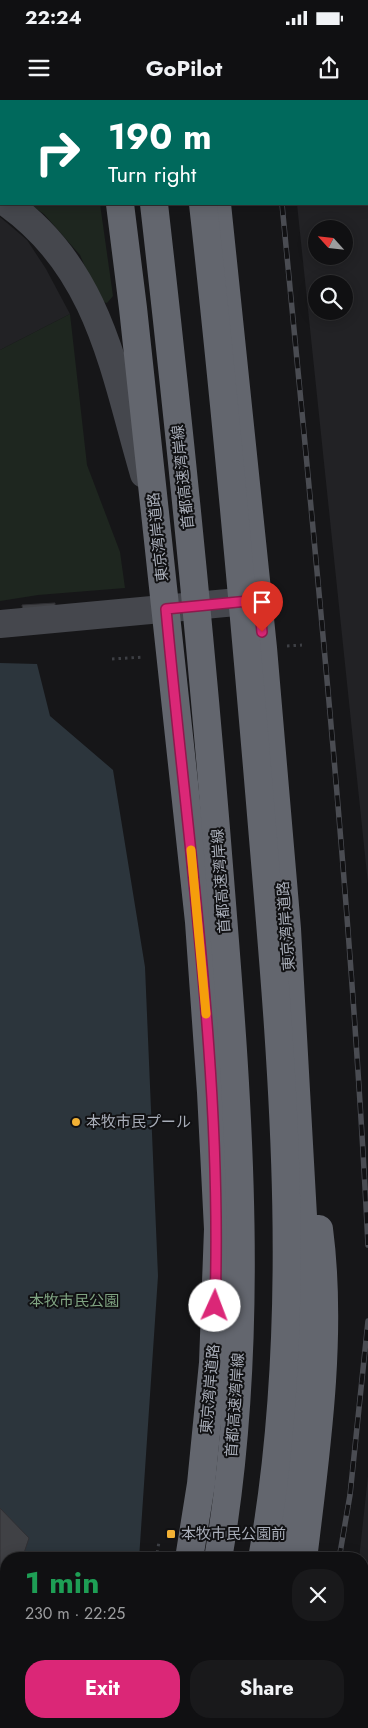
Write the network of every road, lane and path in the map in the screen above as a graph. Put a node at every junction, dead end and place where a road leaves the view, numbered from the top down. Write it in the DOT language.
graph roads {
  1 [pos="9,205"];
  2 [pos="120,205"];
  3 [pos="154,205"];
  4 [pos="203,205"];
  5 [pos="218,205"];
  6 [pos="156,519"];
  7 [pos="259,600"];
  8 [pos="166,609"];
  9 [pos="0,624"];
  10 [pos="295,1059"];
  11 [pos="159,1542"];
  12 [pos="157,1552"];
  13 [pos="190,1552"];
  14 [pos="219,1552"];
  15 [pos="263,1552"];
  16 [pos="279,1552"];
  17 [pos="304,1552"];
  1 -- 6 [label="street"];
  2 -- 6 [label="highway, 東京湾岸道路"];
  3 -- 14 [label="highway, 首都高速湾岸線, bridge"];
  4 -- 15 [label="highway, bridge"];
  5 -- 7 [label="highway, 東京湾岸道路"];
  6 -- 8 [label="highway, 東京湾岸道路"];
  7 -- 8 [label="street"];
  7 -- 10 [label="highway, 東京湾岸道路"];
  8 -- 9 [label="street"];
  8 -- 13 [label="highway, 東京湾岸道路"];
  10 -- 16 [label="highway, 東京湾岸道路"];
  10 -- 17 [label="highway"];
  11 -- 12 [label="path"];
}
